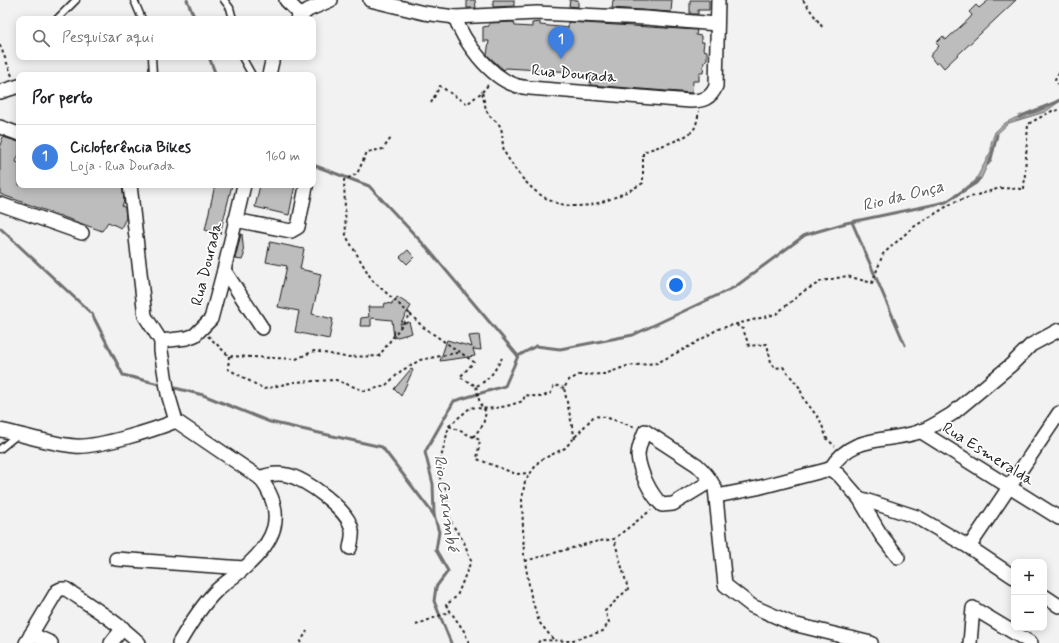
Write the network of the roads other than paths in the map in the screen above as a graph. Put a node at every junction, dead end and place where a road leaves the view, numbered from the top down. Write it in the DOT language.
graph roads {
  1 [pos="76,0"];
  2 [pos="134,0"];
  3 [pos="224,0"];
  4 [pos="286,0"];
  5 [pos="331,0"];
  6 [pos="370,0"];
  7 [pos="718,0"];
  8 [pos="60,16"];
  9 [pos="141,16"];
  10 [pos="232,16"];
  11 [pos="298,16"];
  12 [pos="301,16"];
  13 [pos="455,17"];
  14 [pos="717,24"];
  15 [pos="152,60"];
  16 [pos="243,60"];
  17 [pos="272,60"];
  18 [pos="153,72"];
  19 [pos="249,72"];
  20 [pos="270,72"];
  21 [pos="16,87"];
  22 [pos="0,92"];
  23 [pos="0,128"];
  24 [pos="16,133"];
  25 [pos="130,188"];
  26 [pos="243,188"];
  27 [pos="306,188"];
  28 [pos="0,204"];
  29 [pos="235,220"];
  30 [pos="82,233"];
  31 [pos="224,270"];
  32 [pos="262,328"];
  33 [pos="1059,330"];
  34 [pos="161,341"];
  35 [pos="176,421"];
  36 [pos="1057,421"];
  37 [pos="0,430"];
  38 [pos="920,431"];
  39 [pos="19,434"];
  40 [pos="0,449"];
  41 [pos="832,470"];
  42 [pos="260,478"];
  43 [pos="711,481"];
  44 [pos="1010,488"];
  45 [pos="717,496"];
  46 [pos="859,498"];
  47 [pos="890,508"];
  48 [pos="1059,518"];
  49 [pos="873,523"];
  50 [pos="969,547"];
  51 [pos="350,548"];
  52 [pos="898,557"];
  53 [pos="116,559"];
  54 [pos="244,568"];
  55 [pos="1011,574"];
  56 [pos="1047,598"];
  57 [pos="1059,606"];
  58 [pos="123,628"];
  59 [pos="29,638"];
  60 [pos="51,643"];
  61 [pos="111,643"];
  62 [pos="139,643"];
  63 [pos="179,643"];
  64 [pos="871,643"];
  65 [pos="970,643"];
  66 [pos="1031,643"];
  1 -- 8 [label="lane"];
  2 -- 9 [label="lane"];
  3 -- 10 [label="lane"];
  4 -- 11 [label="street"];
  5 -- 12 [label="street"];
  6 -- 13 [label="street"];
  7 -- 14 [label="street"];
  13 -- 14 [label="street"];
  13 -- 14 [label="street, Rua Dourada"];
  15 -- 18 [label="lane"];
  16 -- 19 [label="lane"];
  17 -- 20 [label="street"];
  21 -- 22 [label="street"];
  23 -- 24 [label="street"];
  25 -- 34 [label="street"];
  26 -- 29 [label="street, Rua Dourada"];
  27 -- 29 [label="street"];
  28 -- 30 [label="street"];
  29 -- 31 [label="street, Rua Dourada"];
  31 -- 32 [label="street"];
  31 -- 34 [label="street, Rua Dourada"];
  33 -- 38 [label="street"];
  34 -- 35 [label="street"];
  35 -- 39 [label="street"];
  35 -- 42 [label="street"];
  36 -- 44 [label="street"];
  37 -- 39 [label="street"];
  38 -- 41 [label="street"];
  38 -- 44 [label="street, Rua Esmeralda"];
  39 -- 40 [label="lane"];
  41 -- 45 [label="street"];
  41 -- 46 [label="street"];
  42 -- 51 [label="street"];
  42 -- 54 [label="street"];
  43 -- 43 [label="street"];
  43 -- 45 [label="street"];
  44 -- 48 [label="street, Rua Esmeralda"];
  44 -- 50 [label="street"];
  45 -- 64 [label="street"];
  46 -- 47 [label="street"];
  46 -- 49 [label="street"];
  47 -- 49 [label="street"];
  47 -- 50 [label="street"];
  49 -- 52 [label="street"];
  50 -- 55 [label="street"];
  53 -- 54 [label="street"];
  54 -- 63 [label="street"];
  56 -- 57 [label="street"];
  58 -- 59 [label="street"];
  58 -- 61 [label="street"];
  58 -- 62 [label="street"];
  59 -- 60 [label="street"];
  65 -- 66 [label="street"];
}
